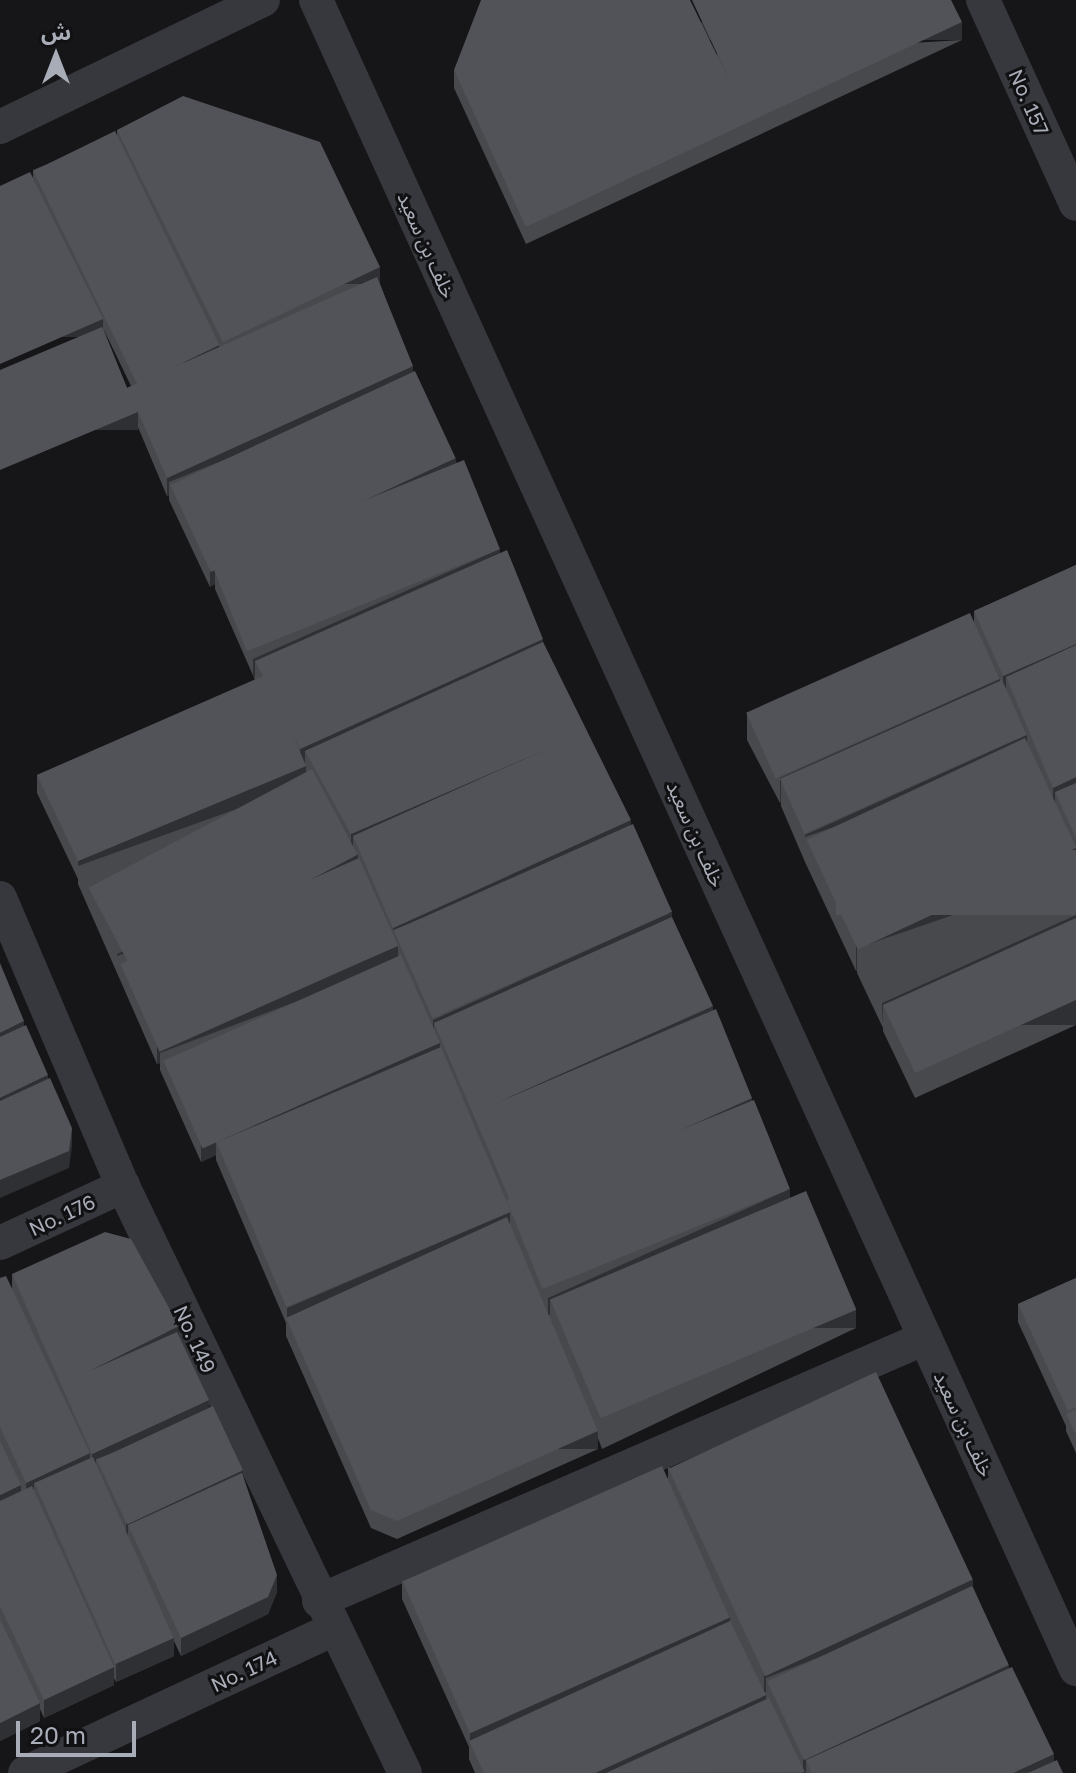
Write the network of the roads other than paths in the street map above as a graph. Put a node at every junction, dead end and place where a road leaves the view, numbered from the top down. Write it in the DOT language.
graph roads {
  1 [pos="263,0"];
  2 [pos="316,0"];
  3 [pos="983,0"];
  4 [pos="0,127"];
  5 [pos="1074,194"];
  6 [pos="0,898"];
  7 [pos="123,1186"];
  8 [pos="0,1243"];
  9 [pos="925,1338"];
  10 [pos="326,1615"];
  11 [pos="1076,1669"];
  12 [pos="25,1773"];
  13 [pos="405,1773"];
  1 -- 4 [label="street"];
  2 -- 9 [label="street, خلف بن سعيد"];
  3 -- 5 [label="street, No. 157"];
  6 -- 7 [label="street, No. 149"];
  7 -- 8 [label="street, No. 176"];
  7 -- 10 [label="street, No. 149"];
  9 -- 10 [label="street, No. 174"];
  9 -- 11 [label="street, خلف بن سعيد"];
  10 -- 12 [label="street, No. 174"];
  10 -- 13 [label="street, No. 149"];
}
